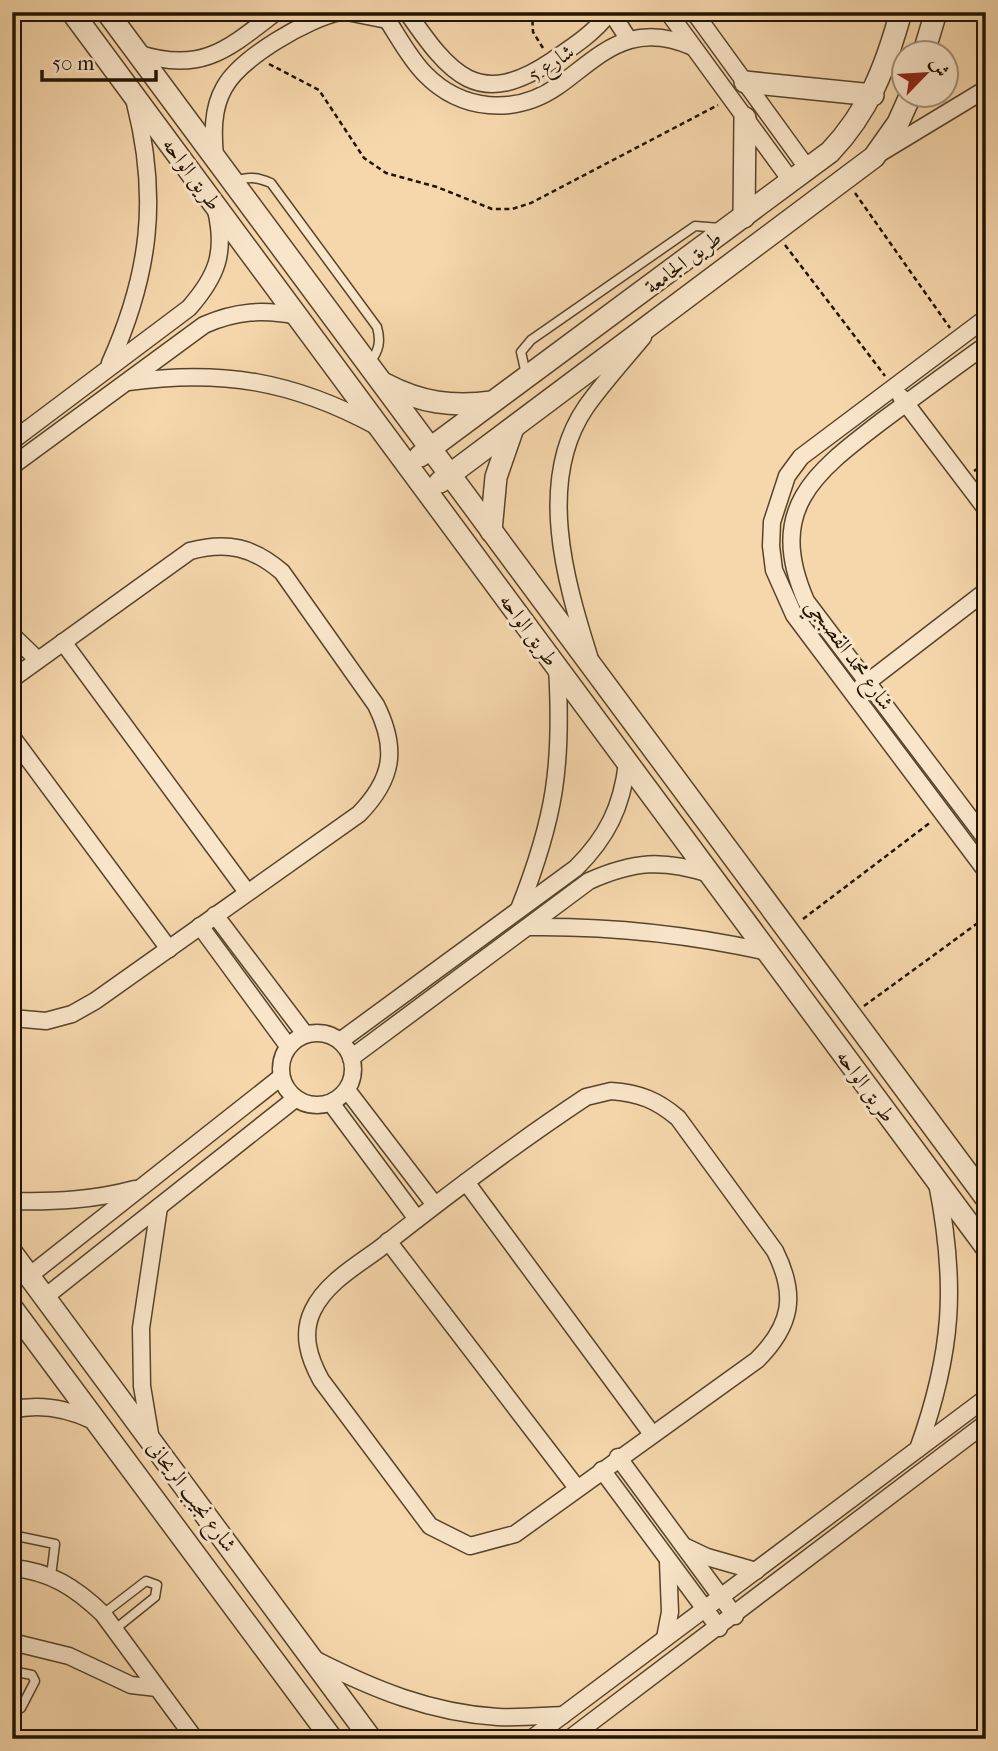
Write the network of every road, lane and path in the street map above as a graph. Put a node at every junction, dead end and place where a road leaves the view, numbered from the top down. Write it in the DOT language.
graph roads {
  1 [pos="72,12"];
  2 [pos="107,12"];
  3 [pos="276,12"];
  4 [pos="341,12"];
  5 [pos="347,12"];
  6 [pos="407,12"];
  7 [pos="532,12"];
  8 [pos="611,12"];
  9 [pos="668,12"];
  10 [pos="694,12"];
  11 [pos="901,12"];
  12 [pos="936,12"];
  13 [pos="385,16"];
  14 [pos="121,32"];
  15 [pos="928,38"];
  16 [pos="629,40"];
  17 [pos="428,43"];
  18 [pos="693,47"];
  19 [pos="99,48"];
  20 [pos="137,52"];
  21 [pos="411,55"];
  22 [pos="256,57"];
  23 [pos="553,60"];
  24 [pos="731,63"];
  25 [pos="714,75"];
  26 [pos="986,89"];
  27 [pos="738,90"];
  28 [pos="133,93"];
  29 [pos="873,95"];
  30 [pos="905,108"];
  31 [pos="745,118"];
  32 [pos="215,157"];
  33 [pos="874,157"];
  34 [pos="800,175"];
  35 [pos="845,178"];
  36 [pos="239,190"];
  37 [pos="219,210"];
  38 [pos="744,217"];
  39 [pos="775,232"];
  40 [pos="297,316"];
  41 [pos="986,318"];
  42 [pos="657,319"];
  43 [pos="958,339"];
  44 [pos="986,345"];
  45 [pos="368,364"];
  46 [pos="104,370"];
  47 [pos="381,383"];
  48 [pos="119,387"];
  49 [pos="893,387"];
  50 [pos="494,401"];
  51 [pos="906,404"];
  52 [pos="514,427"];
  53 [pos="381,429"];
  54 [pos="12,441"];
  55 [pos="430,449"];
  56 [pos="408,465"];
  57 [pos="12,466"];
  58 [pos="450,475"];
  59 [pos="427,492"];
  60 [pos="986,509"];
  61 [pos="492,531"];
  62 [pos="986,591"];
  63 [pos="12,635"];
  64 [pos="63,642"];
  65 [pos="38,660"];
  66 [pos="556,667"];
  67 [pos="593,668"];
  68 [pos="12,679"];
  69 [pos="866,683"];
  70 [pos="853,693"];
  71 [pos="12,737"];
  72 [pos="627,763"];
  73 [pos="943,814"];
  74 [pos="986,839"];
  75 [pos="986,872"];
  76 [pos="710,874"];
  77 [pos="247,892"];
  78 [pos="519,909"];
  79 [pos="215,915"];
  80 [pos="986,917"];
  81 [pos="200,926"];
  82 [pos="529,927"];
  83 [pos="788,931"];
  84 [pos="169,949"];
  85 [pos="768,952"];
  86 [pos="851,1016"];
  87 [pos="12,1018"];
  88 [pos="305,1034"];
  89 [pos="340,1041"];
  90 [pos="288,1046"];
  91 [pos="351,1058"];
  92 [pos="281,1077"];
  93 [pos="347,1090"];
  94 [pos="295,1099"];
  95 [pos="331,1103"];
  96 [pos="937,1181"];
  97 [pos="466,1182"];
  98 [pos="141,1188"];
  99 [pos="986,1198"];
  100 [pos="12,1200"];
  101 [pos="435,1205"];
  102 [pos="159,1207"];
  103 [pos="417,1219"];
  104 [pos="388,1241"];
  105 [pos="986,1247"];
  106 [pos="12,1254"];
  107 [pos="29,1276"];
  108 [pos="45,1297"];
  109 [pos="12,1308"];
  110 [pos="986,1398"];
  111 [pos="12,1410"];
  112 [pos="986,1423"];
  113 [pos="99,1424"];
  114 [pos="652,1434"];
  115 [pos="151,1442"];
  116 [pos="918,1448"];
  117 [pos="618,1457"];
  118 [pos="602,1469"];
  119 [pos="577,1488"];
  120 [pos="206,1516"];
  121 [pos="12,1535"];
  122 [pos="182,1535"];
  123 [pos="684,1546"];
  124 [pos="667,1559"];
  125 [pos="12,1569"];
  126 [pos="756,1571"];
  127 [pos="51,1576"];
  128 [pos="721,1597"];
  129 [pos="705,1609"];
  130 [pos="103,1614"];
  131 [pos="736,1616"];
  132 [pos="719,1628"];
  133 [pos="114,1630"];
  134 [pos="665,1638"];
  135 [pos="12,1643"];
  136 [pos="313,1659"];
  137 [pos="12,1671"];
  138 [pos="157,1688"];
  139 [pos="12,1713"];
  140 [pos="563,1715"];
  141 [pos="195,1739"];
  142 [pos="332,1739"];
  143 [pos="371,1739"];
  144 [pos="531,1739"];
  145 [pos="569,1739"];
  1 -- 19 [label="street, طريق الواحه"];
  2 -- 14 [label="street, طريق الواحه"];
  3 -- 20 [label="street"];
  4 -- 22 [label="street"];
  5 -- 13 [label="street"];
  6 -- 17 [label="street, شارع 5"];
  7 -- 23 [label="path"];
  8 -- 16 [label="street"];
  8 -- 23 [label="street, شارع 5"];
  9 -- 18 [label="street"];
  10 -- 24 [label="street"];
  11 -- 29 [label="street, طريق الجامعة"];
  12 -- 15 [label="street"];
  13 -- 21 [label="street, شارع 5"];
  14 -- 19 [label="street"];
  14 -- 20 [label="street, طريق الواحه"];
  16 -- 18 [label="street, شارع 5"];
  16 -- 21 [label="street, شارع 5"];
  17 -- 21 [label="street"];
  17 -- 23 [label="street, شارع 5"];
  18 -- 25 [label="street"];
  19 -- 28 [label="street, طريق الواحه"];
  20 -- 32 [label="street, طريق الواحه"];
  22 -- 27 [label="path"];
  22 -- 32 [label="street"];
  24 -- 25 [label="street"];
  24 -- 27 [label="street"];
  25 -- 27 [label="street"];
  26 -- 33 [label="street"];
  27 -- 29 [label="street"];
  27 -- 31 [label="street"];
  27 -- 34 [label="street"];
  28 -- 37 [label="street, طريق الواحه"];
  28 -- 46 [label="street"];
  29 -- 34 [label="street, طريق الجامعة"];
  30 -- 33 [label="street, طريق الجامعة"];
  31 -- 34 [label="street"];
  31 -- 38 [label="street"];
  32 -- 36 [label="street, طريق الواحه"];
  33 -- 35 [label="street, طريق الجامعة"];
  34 -- 38 [label="street, طريق الجامعة"];
  35 -- 39 [label="street, طريق الجامعة"];
  35 -- 43 [label="path"];
  36 -- 37 [label="street"];
  36 -- 45 [label="street, طريق الواحه"];
  36 -- 45 [label="lane"];
  37 -- 40 [label="street, طريق الواحه"];
  37 -- 46 [label="street"];
  38 -- 50 [label="street, طريق الجامعة"];
  39 -- 42 [label="street, طريق الجامعة"];
  39 -- 49 [label="path"];
  40 -- 48 [label="street"];
  40 -- 53 [label="street, طريق الواحه"];
  41 -- 43 [label="street, شارع محمد القصبجي"];
  42 -- 52 [label="street, طريق الجامعة"];
  42 -- 67 [label="street"];
  43 -- 49 [label="street, شارع محمد القصبجي"];
  44 -- 51 [label="street, شارع محمد القصبجي"];
  45 -- 47 [label="street, طريق الواحه"];
  46 -- 48 [label="street"];
  46 -- 54 [label="street"];
  47 -- 50 [label="street"];
  47 -- 55 [label="street, طريق الواحه"];
  48 -- 53 [label="street"];
  48 -- 57 [label="street"];
  49 -- 51 [label="street"];
  49 -- 70 [label="street, شارع محمد القصبجي"];
  50 -- 55 [label="street, طريق الجامعة"];
  51 -- 60 [label="street"];
  51 -- 69 [label="street, شارع محمد القصبجي"];
  52 -- 58 [label="street, طريق الجامعة"];
  52 -- 61 [label="street"];
  53 -- 56 [label="street, طريق الواحه"];
  55 -- 56 [label="street, طريق الجامعة"];
  55 -- 58 [label="street, طريق الواحه"];
  56 -- 59 [label="street, طريق الواحه"];
  58 -- 59 [label="street, طريق الجامعة"];
  58 -- 61 [label="street, طريق الواحه"];
  59 -- 66 [label="street, طريق الواحه"];
  61 -- 67 [label="street, طريق الواحه"];
  62 -- 69 [label="street"];
  63 -- 65 [label="street"];
  64 -- 65 [label="street"];
  64 -- 77 [label="street"];
  64 -- 77 [label="street"];
  65 -- 68 [label="street"];
  66 -- 72 [label="street, طريق الواحه"];
  66 -- 78 [label="street"];
  67 -- 83 [label="street, طريق الواحه"];
  69 -- 70 [label="street"];
  69 -- 74 [label="street, شارع محمد القصبجي"];
  70 -- 73 [label="street, شارع محمد القصبجي"];
  71 -- 84 [label="street"];
  72 -- 76 [label="street, طريق الواحه"];
  72 -- 78 [label="street"];
  73 -- 75 [label="street, شارع محمد القصبجي"];
  73 -- 83 [label="path"];
  76 -- 82 [label="street"];
  76 -- 85 [label="street, طريق الواحه"];
  77 -- 79 [label="street"];
  78 -- 89 [label="street"];
  79 -- 81 [label="street"];
  79 -- 88 [label="street"];
  80 -- 86 [label="path"];
  81 -- 84 [label="street"];
  81 -- 90 [label="street"];
  82 -- 85 [label="street"];
  82 -- 91 [label="street"];
  83 -- 86 [label="street, طريق الواحه"];
  84 -- 87 [label="street"];
  85 -- 96 [label="street, طريق الواحه"];
  86 -- 99 [label="street, طريق الواحه"];
  88 -- 89 [label="street"];
  88 -- 90 [label="street"];
  89 -- 91 [label="street"];
  90 -- 92 [label="street"];
  91 -- 93 [label="street"];
  92 -- 94 [label="street"];
  92 -- 98 [label="street"];
  93 -- 95 [label="street"];
  93 -- 101 [label="street"];
  94 -- 95 [label="street"];
  94 -- 102 [label="street"];
  95 -- 103 [label="street"];
  96 -- 105 [label="street, طريق الواحه"];
  96 -- 116 [label="street"];
  97 -- 101 [label="street"];
  97 -- 114 [label="street"];
  97 -- 114 [label="street"];
  98 -- 100 [label="street"];
  98 -- 107 [label="street"];
  101 -- 103 [label="street"];
  102 -- 108 [label="street"];
  102 -- 115 [label="street"];
  103 -- 104 [label="street"];
  104 -- 119 [label="street"];
  104 -- 119 [label="street"];
  106 -- 107 [label="street, شارع نجيب الريحانى"];
  107 -- 108 [label="street, شارع نجيب الريحانى"];
  108 -- 115 [label="street, شارع نجيب الريحانى"];
  109 -- 113 [label="street, شارع نجيب الريحانى"];
  110 -- 116 [label="street"];
  111 -- 113 [label="street"];
  112 -- 131 [label="street"];
  113 -- 122 [label="street, شارع نجيب الريحانى"];
  114 -- 117 [label="street"];
  115 -- 120 [label="street, شارع نجيب الريحانى"];
  116 -- 126 [label="street"];
  117 -- 118 [label="street"];
  117 -- 123 [label="street"];
  118 -- 119 [label="street"];
  118 -- 124 [label="street"];
  120 -- 122 [label="street"];
  120 -- 136 [label="street, شارع نجيب الريحانى"];
  121 -- 127 [label="lane"];
  122 -- 142 [label="street, شارع نجيب الريحانى"];
  123 -- 126 [label="street"];
  123 -- 128 [label="street"];
  124 -- 129 [label="street"];
  124 -- 134 [label="street"];
  125 -- 127 [label="street"];
  126 -- 128 [label="street"];
  127 -- 130 [label="street"];
  128 -- 129 [label="street"];
  128 -- 131 [label="street"];
  129 -- 132 [label="street"];
  129 -- 134 [label="street"];
  130 -- 133 [label="street"];
  130 -- 133 [label="lane"];
  131 -- 132 [label="street"];
  132 -- 145 [label="street"];
  133 -- 138 [label="street"];
  134 -- 140 [label="street"];
  135 -- 138 [label="street"];
  136 -- 140 [label="street"];
  136 -- 143 [label="street, شارع نجيب الريحانى"];
  137 -- 139 [label="lane"];
  138 -- 141 [label="street"];
  140 -- 144 [label="street"];
}
